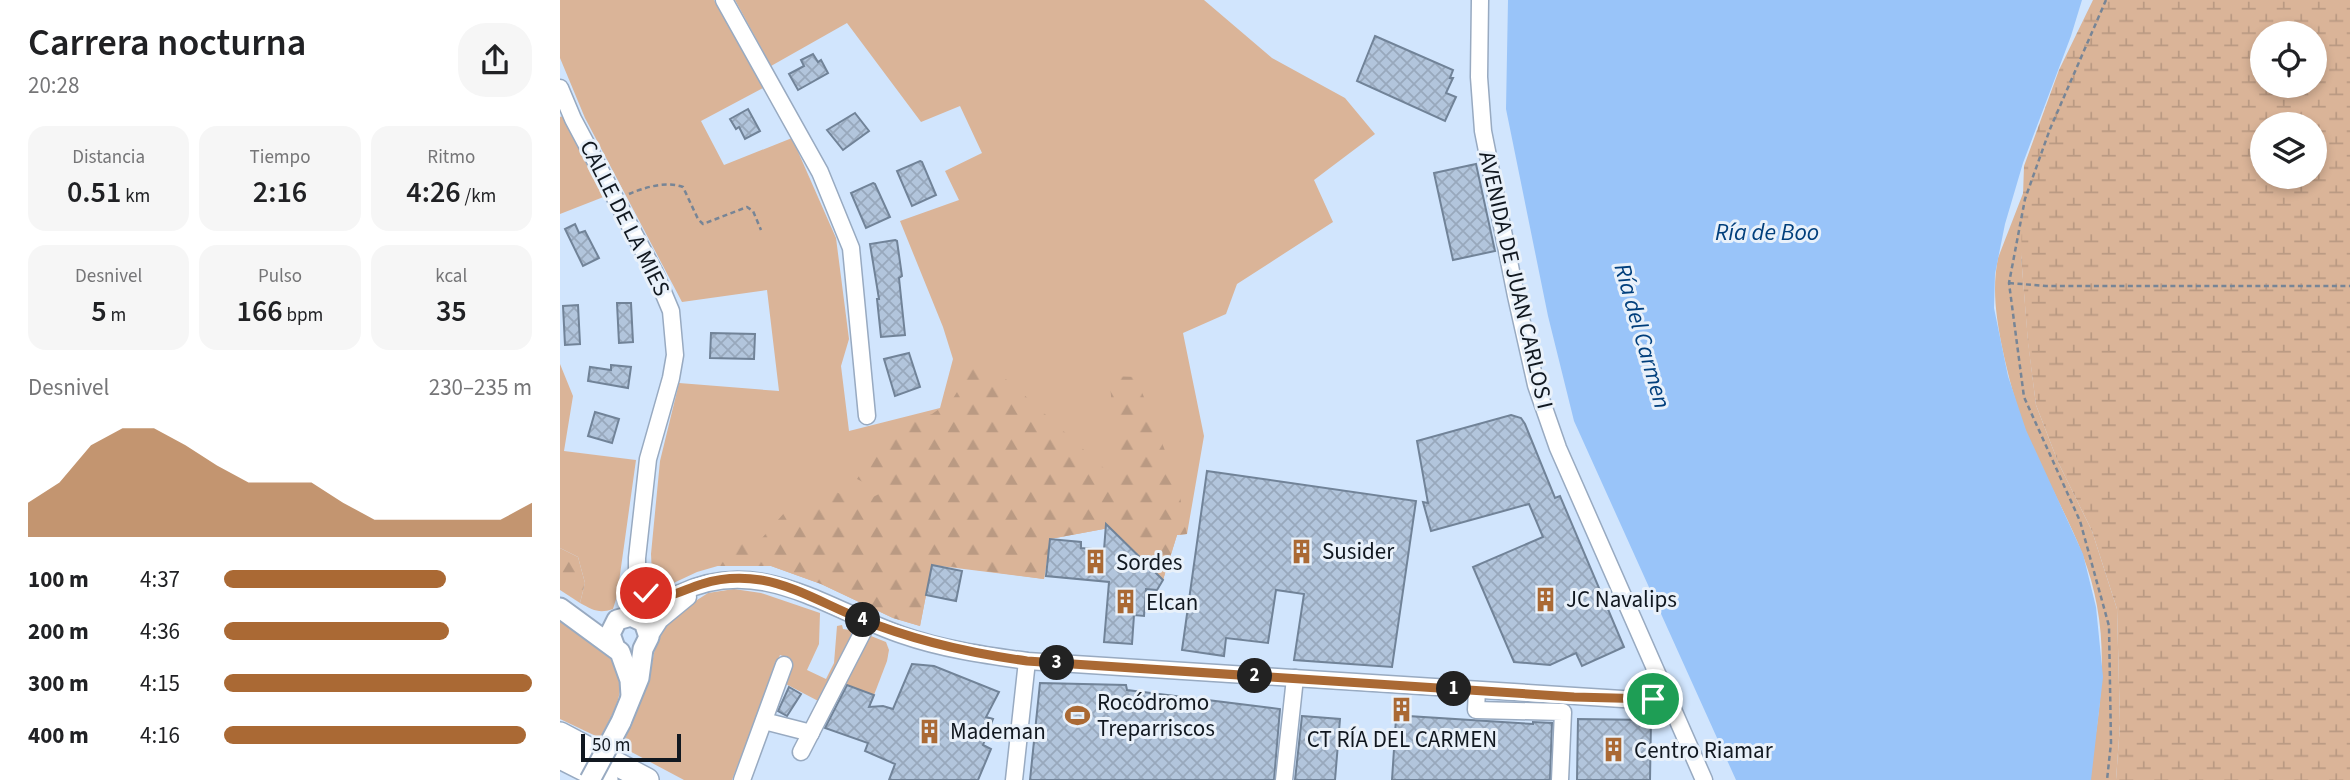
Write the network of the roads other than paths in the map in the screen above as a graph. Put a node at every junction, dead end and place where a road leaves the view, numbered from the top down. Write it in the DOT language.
graph roads {
  1 [pos="723,0"];
  2 [pos="1480,0"];
  3 [pos="560,88"];
  4 [pos="867,416"];
  5 [pos="636,558"];
  6 [pos="714,581"];
  7 [pos="638,586"];
  8 [pos="673,596"];
  9 [pos="560,608"];
  10 [pos="578,619"];
  11 [pos="868,622"];
  12 [pos="634,627"];
  13 [pos="617,648"];
  14 [pos="1027,661"];
  15 [pos="784,665"];
  16 [pos="1295,678"];
  17 [pos="1476,690"];
  18 [pos="1666,693"];
  19 [pos="630,700"];
  20 [pos="764,721"];
  21 [pos="811,733"];
  22 [pos="560,734"];
  23 [pos="801,752"];
  24 [pos="560,757"];
  25 [pos="590,780"];
  26 [pos="606,780"];
  27 [pos="647,780"];
  28 [pos="742,780"];
  29 [pos="1014,780"];
  30 [pos="1284,780"];
  31 [pos="1560,780"];
  32 [pos="1704,780"];
  1 -- 4 [label="street"];
  2 -- 18 [label="street, AVENIDA DE JUAN CARLOS I"];
  3 -- 5 [label="street, CALLE DE LA MIES"];
  5 -- 7 [label="street, CALLE DE LA MIES"];
  5 -- 12 [label="street, CALLE DE LA MIES"];
  6 -- 8 [label="street"];
  6 -- 11 [label="street"];
  6 -- 12 [label="street"];
  7 -- 8 [label="street"];
  7 -- 12 [label="street, CALLE DE LA MIES"];
  8 -- 12 [label="street"];
  9 -- 10 [label="main road"];
  10 -- 12 [label="main road"];
  10 -- 13 [label="main road"];
  11 -- 14 [label="street"];
  11 -- 21 [label="street"];
  12 -- 13 [label="main road"];
  12 -- 13 [label="main road"];
  12 -- 19 [label="main road"];
  13 -- 19 [label="main road"];
  14 -- 16 [label="street"];
  14 -- 29 [label="street"];
  15 -- 20 [label="street"];
  16 -- 17 [label="street"];
  16 -- 30 [label="street"];
  17 -- 18 [label="street"];
  17 -- 31 [label="street"];
  18 -- 32 [label="street, AVENIDA DE JUAN CARLOS I"];
  19 -- 25 [label="main road, bridge"];
  20 -- 21 [label="street"];
  20 -- 28 [label="street"];
  21 -- 23 [label="street"];
  22 -- 27 [label="highway"];
  24 -- 26 [label="highway"];
}
